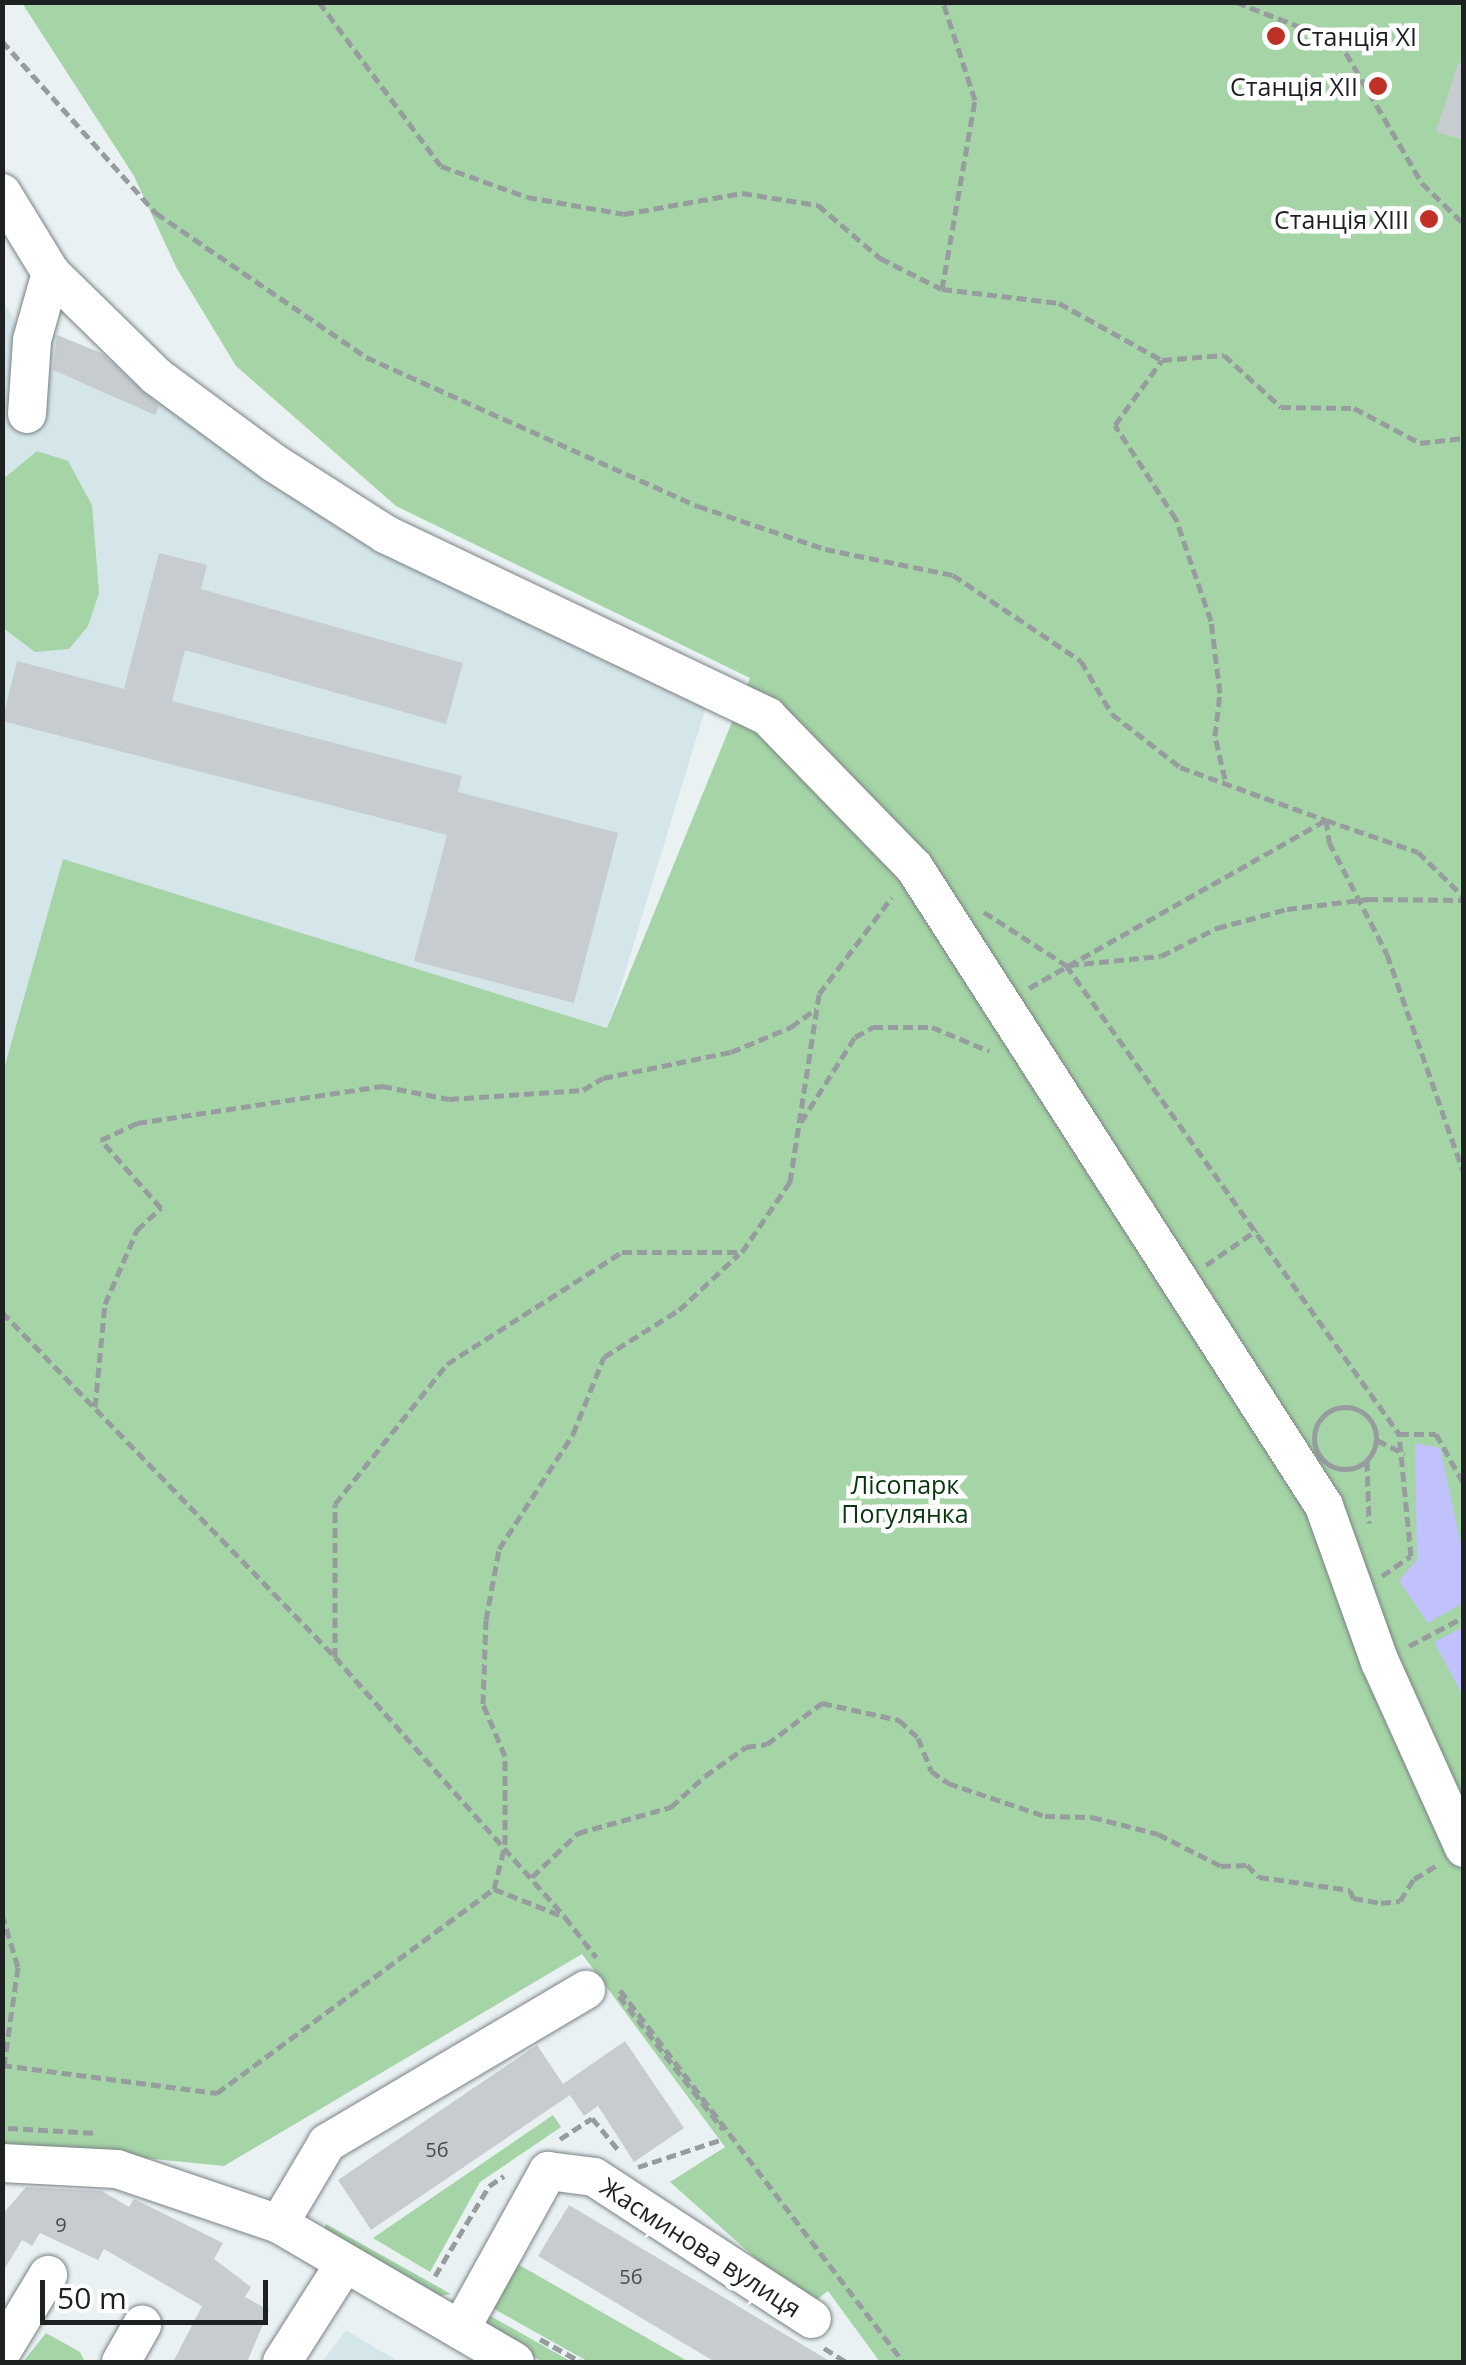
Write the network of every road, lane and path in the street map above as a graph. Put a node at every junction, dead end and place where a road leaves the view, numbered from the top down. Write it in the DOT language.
graph roads {
  1 [pos="319,2"];
  2 [pos="943,2"];
  3 [pos="1236,2"];
  4 [pos="2,41"];
  5 [pos="2,194"];
  6 [pos="1464,224"];
  7 [pos="51,273"];
  8 [pos="942,290"];
  9 [pos="1162,360"];
  10 [pos="28,414"];
  11 [pos="1464,438"];
  12 [pos="1226,779"];
  13 [pos="1326,820"];
  14 [pos="914,866"];
  15 [pos="1464,898"];
  16 [pos="1360,900"];
  17 [pos="975,906"];
  18 [pos="1066,965"];
  19 [pos="1002,1005"];
  20 [pos="816,1009"];
  21 [pos="996,1056"];
  22 [pos="799,1125"];
  23 [pos="1464,1174"];
  24 [pos="1257,1230"];
  25 [pos="742,1252"];
  26 [pos="1184,1281"];
  27 [pos="2,1312"];
  28 [pos="95,1407"];
  29 [pos="1399,1434"];
  30 [pos="1377,1440"];
  31 [pos="1405,1454"];
  32 [pos="1367,1461"];
  33 [pos="1464,1484"];
  34 [pos="1369,1534"];
  35 [pos="1375,1582"];
  36 [pos="1464,1617"];
  37 [pos="1402,1629"];
  38 [pos="1395,1654"];
  39 [pos="335,1657"];
  40 [pos="1418,1662"];
  41 [pos="504,1845"];
  42 [pos="1456,1855"];
  43 [pos="532,1878"];
  44 [pos="494,1889"];
  45 [pos="2,1914"];
  46 [pos="565,1917"];
  47 [pos="600,1978"];
  48 [pos="3,2065"];
  49 [pos="732,2137"];
  50 [pos="2,2163"];
  51 [pos="280,2224"];
  52 [pos="345,2263"];
  53 [pos="48,2276"];
  54 [pos="812,2319"];
  55 [pos="142,2325"];
  56 [pos="460,2330"];
  57 [pos="2,2351"];
  58 [pos="121,2362"];
  59 [pos="282,2362"];
  60 [pos="515,2362"];
  61 [pos="902,2362"];
  1 -- 8 [label="path"];
  2 -- 8 [label="path"];
  3 -- 6 [label="path"];
  4 -- 12 [label="path"];
  5 -- 7 [label="street"];
  7 -- 10 [label="street"];
  7 -- 14 [label="street"];
  8 -- 9 [label="path"];
  9 -- 11 [label="path"];
  9 -- 12 [label="path"];
  12 -- 13 [label="path"];
  13 -- 15 [label="path"];
  13 -- 16 [label="path"];
  13 -- 18 [label="path"];
  14 -- 19 [label="street"];
  14 -- 20 [label="path"];
  15 -- 16 [label="path"];
  16 -- 18 [label="path"];
  16 -- 23 [label="path"];
  17 -- 18 [label="path"];
  18 -- 19 [label="path"];
  18 -- 24 [label="path"];
  19 -- 26 [label="street"];
  20 -- 22 [label="path"];
  20 -- 28 [label="path"];
  21 -- 22 [label="path"];
  22 -- 25 [label="path"];
  24 -- 26 [label="path"];
  24 -- 29 [label="path"];
  25 -- 39 [label="path"];
  25 -- 41 [label="path"];
  26 -- 35 [label="street"];
  27 -- 28 [label="path"];
  28 -- 39 [label="path"];
  29 -- 31 [label="path"];
  29 -- 33 [label="path"];
  30 -- 31 [label="path"];
  30 -- 32 [label="path"];
  30 -- 32 [label="path"];
  31 -- 35 [label="path"];
  32 -- 34 [label="path"];
  35 -- 38 [label="street"];
  36 -- 38 [label="path"];
  37 -- 38 [label="path"];
  38 -- 40 [label="path"];
  38 -- 42 [label="street"];
  39 -- 41 [label="path"];
  41 -- 43 [label="path"];
  41 -- 44 [label="path"];
  42 -- 43 [label="path"];
  43 -- 46 [label="path"];
  44 -- 46 [label="path"];
  44 -- 48 [label="path"];
  45 -- 48 [label="path"];
  46 -- 47 [label="path"];
  47 -- 49 [label="path"];
  47 -- 49 [label="path"];
  47 -- 51 [label="street"];
  49 -- 61 [label="path"];
  50 -- 51 [label="street"];
  51 -- 52 [label="street"];
  52 -- 56 [label="street"];
  52 -- 59 [label="street"];
  53 -- 57 [label="street"];
  54 -- 56 [label="street, Жасминова вулиця"];
  55 -- 58 [label="street"];
  56 -- 60 [label="street"];
}
